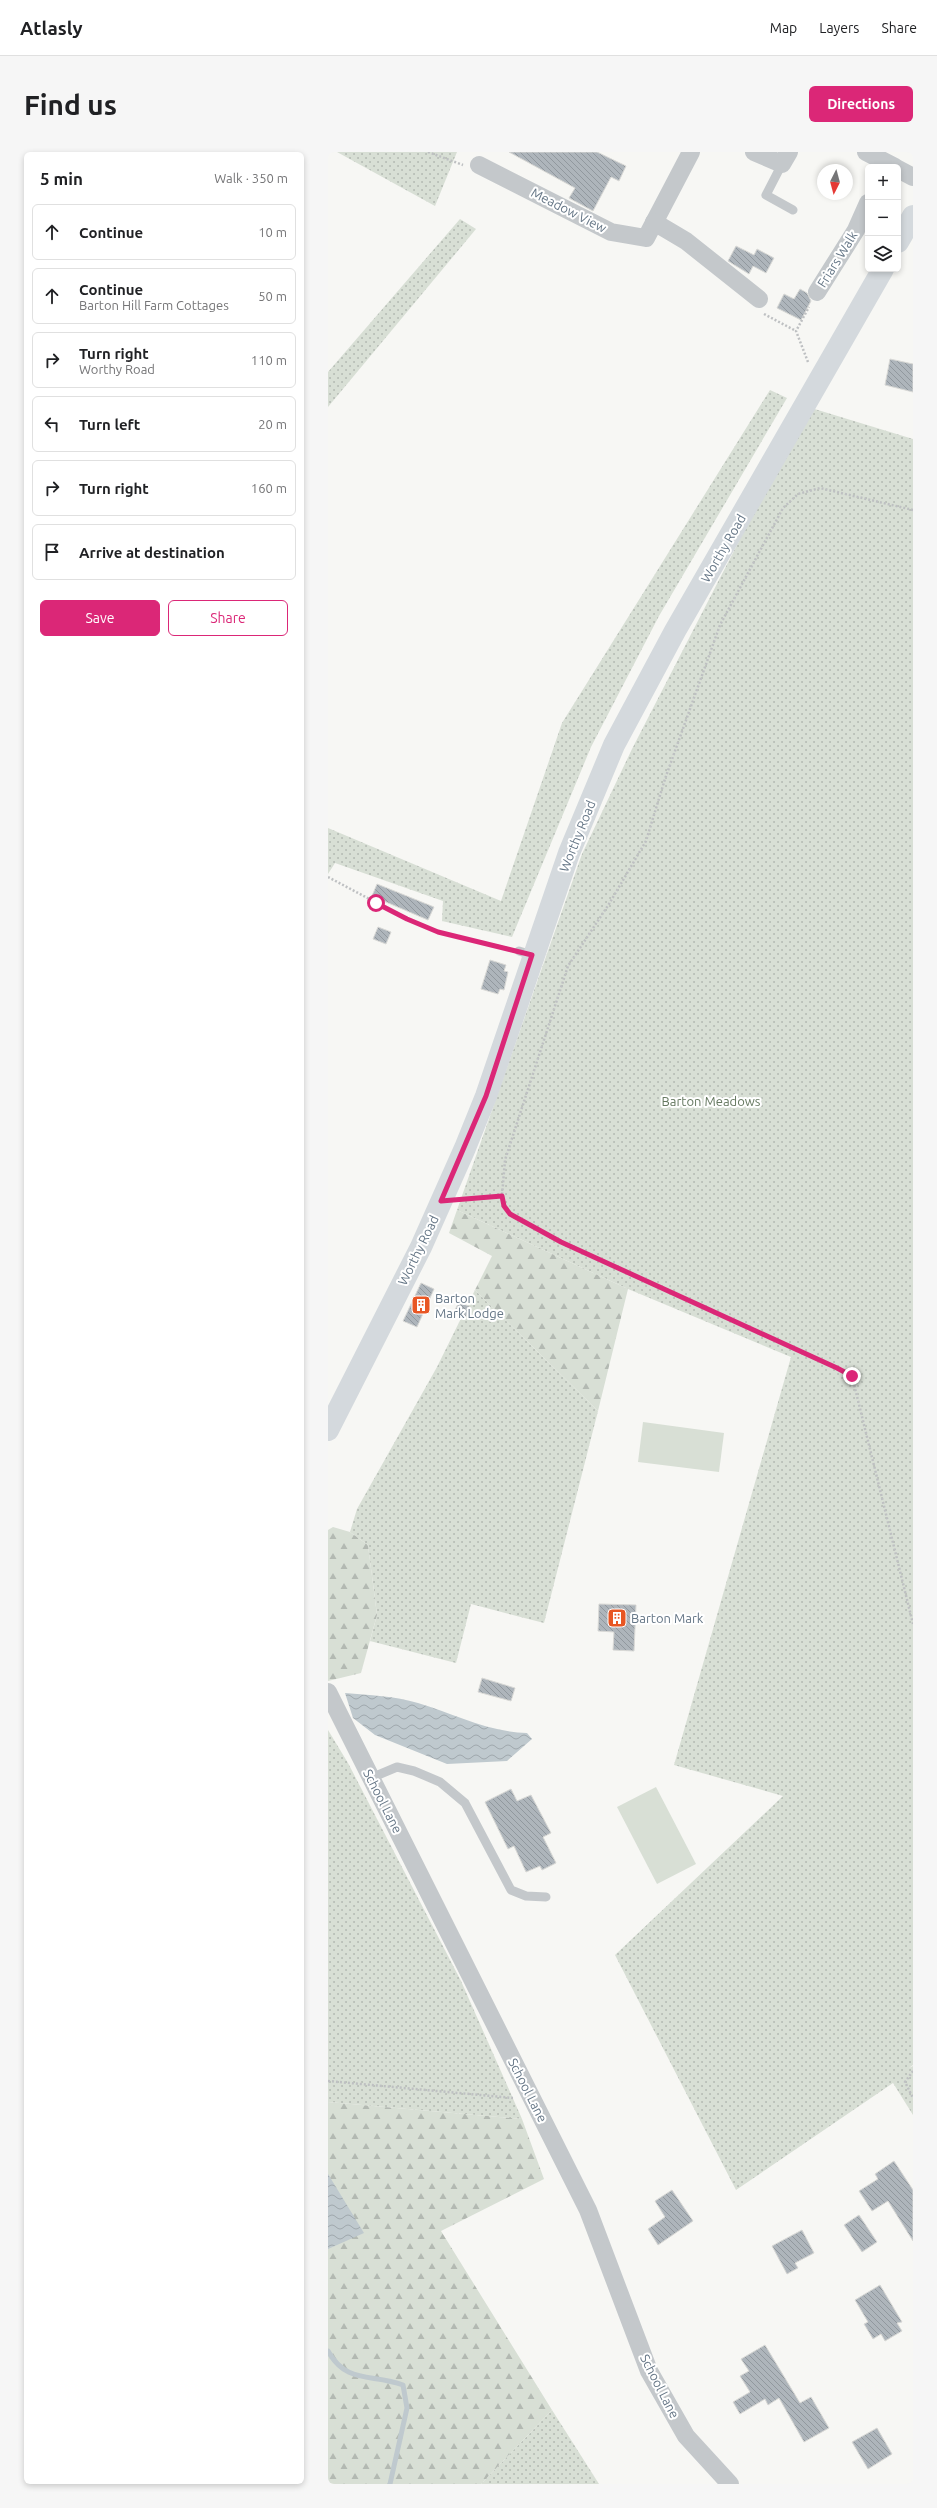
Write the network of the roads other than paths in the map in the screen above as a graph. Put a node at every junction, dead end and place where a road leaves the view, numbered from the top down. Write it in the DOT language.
graph roads {
  1 [pos="691,152"];
  2 [pos="754,152"];
  3 [pos="866,152"];
  4 [pos="786,158"];
  5 [pos="892,163"];
  6 [pos="479,164"];
  7 [pos="913,177"];
  8 [pos="794,210"];
  9 [pos="865,210"];
  10 [pos="913,216"];
  11 [pos="654,222"];
  12 [pos="901,237"];
  13 [pos="880,272"];
  14 [pos="817,292"];
  15 [pos="759,298"];
  16 [pos="328,1430"];
  17 [pos="328,1692"];
  18 [pos="371,1778"];
  19 [pos="546,1897"];
  20 [pos="730,2484"];
  1 -- 11 [label="street, Meadow View"];
  2 -- 4 [label="street"];
  3 -- 5 [label="street"];
  4 -- 8 [label="lane"];
  5 -- 7 [label="street"];
  6 -- 11 [label="street, Meadow View"];
  9 -- 14 [label="street, Friars Walk"];
  10 -- 12 [label="main road"];
  11 -- 15 [label="street"];
  13 -- 16 [label="main road, Worthy Road"];
  17 -- 18 [label="street, School Lane"];
  18 -- 19 [label="lane"];
  18 -- 20 [label="street, School Lane"];
}
